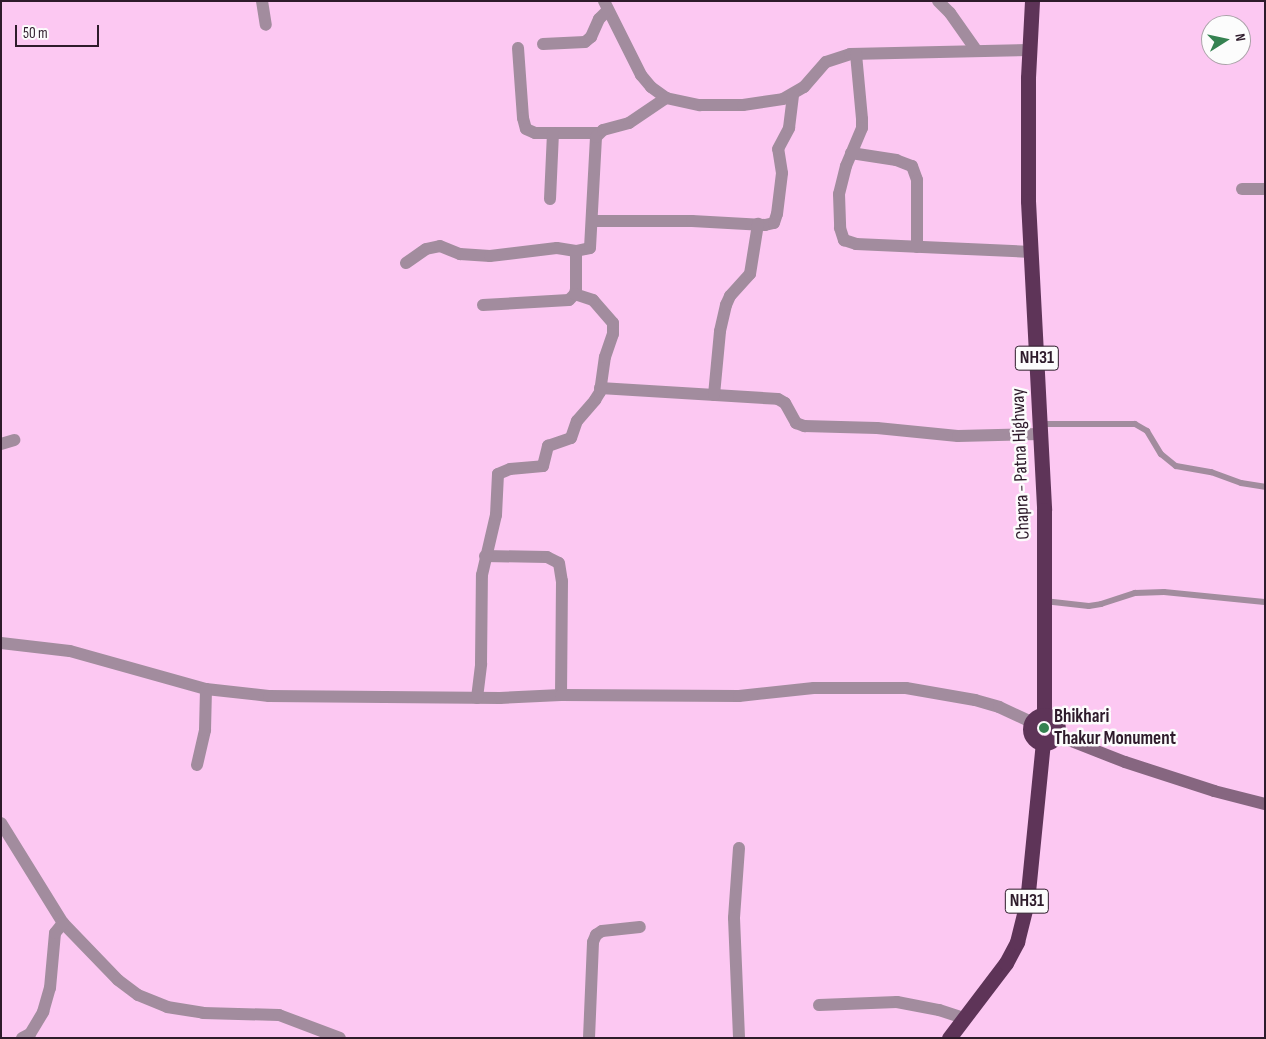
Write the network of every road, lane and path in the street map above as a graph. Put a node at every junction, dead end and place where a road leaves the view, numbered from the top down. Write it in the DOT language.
graph roads {
  1 [pos="262,1"];
  2 [pos="938,1"];
  3 [pos="1032,1"];
  4 [pos="606,6"];
  5 [pos="266,25"];
  6 [pos="544,44"];
  7 [pos="518,48"];
  8 [pos="976,50"];
  9 [pos="1030,50"];
  10 [pos="856,54"];
  11 [pos="793,94"];
  12 [pos="666,98"];
  13 [pos="553,132"];
  14 [pos="598,133"];
  15 [pos="851,153"];
  16 [pos="1242,189"];
  17 [pos="1265,189"];
  18 [pos="550,198"];
  19 [pos="592,221"];
  20 [pos="758,224"];
  21 [pos="917,247"];
  22 [pos="576,251"];
  23 [pos="1031,252"];
  24 [pos="406,263"];
  25 [pos="574,294"];
  26 [pos="483,305"];
  27 [pos="600,388"];
  28 [pos="714,395"];
  29 [pos="1041,429"];
  30 [pos="14,440"];
  31 [pos="1,444"];
  32 [pos="1265,487"];
  33 [pos="485,556"];
  34 [pos="1044,601"];
  35 [pos="1265,602"];
  36 [pos="1,643"];
  37 [pos="206,688"];
  38 [pos="561,696"];
  39 [pos="477,698"];
  40 [pos="1038,719"];
  41 [pos="1049,739"];
  42 [pos="197,765"];
  43 [pos="1265,804"];
  44 [pos="1,824"];
  45 [pos="739,848"];
  46 [pos="63,923"];
  47 [pos="640,927"];
  48 [pos="819,1005"];
  49 [pos="963,1018"];
  50 [pos="27,1036"];
  51 [pos="340,1038"];
  52 [pos="589,1038"];
  53 [pos="739,1038"];
  54 [pos="949,1038"];
  1 -- 5 [label="street"];
  2 -- 8 [label="street"];
  3 -- 9 [label="highway, Chapra - Patna Highway / NH31"];
  4 -- 6 [label="street"];
  4 -- 12 [label="street"];
  7 -- 13 [label="street"];
  8 -- 9 [label="street"];
  8 -- 10 [label="street"];
  9 -- 23 [label="highway, Chapra - Patna Highway / NH31"];
  10 -- 11 [label="street"];
  10 -- 15 [label="street"];
  11 -- 12 [label="street"];
  11 -- 20 [label="street"];
  12 -- 14 [label="street"];
  13 -- 14 [label="street"];
  13 -- 18 [label="street"];
  14 -- 19 [label="street"];
  15 -- 21 [label="street"];
  15 -- 21 [label="street"];
  16 -- 17 [label="street"];
  19 -- 20 [label="street"];
  19 -- 22 [label="street"];
  20 -- 28 [label="street"];
  21 -- 23 [label="street"];
  22 -- 24 [label="street"];
  22 -- 25 [label="street"];
  23 -- 29 [label="highway, Chapra - Patna Highway / NH31"];
  25 -- 26 [label="street"];
  25 -- 27 [label="street"];
  27 -- 28 [label="street"];
  27 -- 33 [label="street"];
  28 -- 29 [label="street"];
  29 -- 32 [label="lane"];
  29 -- 34 [label="highway, Chapra - Patna Highway / NH31"];
  30 -- 31 [label="street"];
  33 -- 38 [label="street"];
  33 -- 39 [label="street"];
  34 -- 35 [label="lane"];
  34 -- 40 [label="highway, Chapra - Patna Highway / NH31"];
  36 -- 37 [label="street"];
  37 -- 39 [label="street"];
  37 -- 42 [label="street"];
  38 -- 39 [label="street"];
  38 -- 40 [label="street"];
  40 -- 41 [label="highway, NH31"];
  40 -- 41 [label="highway"];
  41 -- 43 [label="street"];
  41 -- 49 [label="highway, NH31"];
  44 -- 46 [label="street"];
  45 -- 53 [label="street"];
  46 -- 50 [label="street"];
  46 -- 51 [label="street"];
  47 -- 52 [label="street"];
  48 -- 49 [label="street"];
  49 -- 54 [label="highway, NH31"];
}
